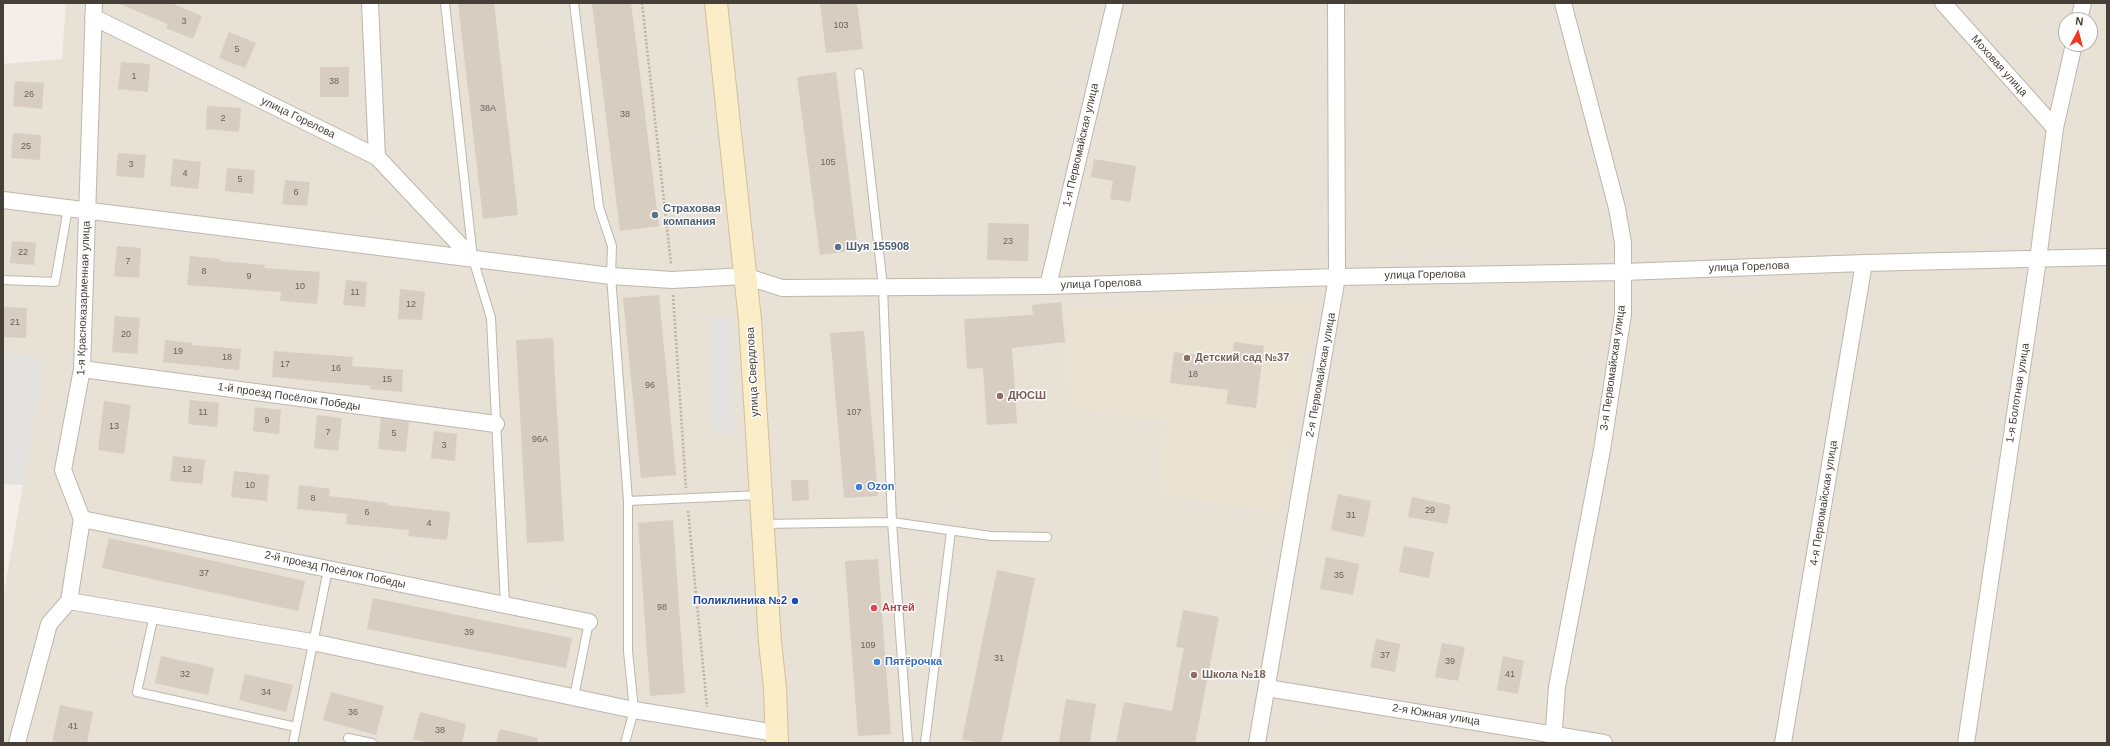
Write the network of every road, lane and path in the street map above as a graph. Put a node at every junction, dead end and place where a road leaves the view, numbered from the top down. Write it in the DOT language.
graph roads {
  1 [pos="370,3"];
  2 [pos="444,3"];
  3 [pos="574,3"];
  4 [pos="642,3"];
  5 [pos="716,3"];
  6 [pos="1115,3"];
  7 [pos="1336,3"];
  8 [pos="1564,3"];
  9 [pos="1942,3"];
  10 [pos="93,10"];
  11 [pos="2072,52"];
  12 [pos="859,74"];
  13 [pos="2055,128"];
  14 [pos="377,157"];
  15 [pos="3,200"];
  16 [pos="68,208"];
  17 [pos="88,211"];
  18 [pos="2107,257"];
  19 [pos="473,259"];
  20 [pos="2038,260"];
  21 [pos="1864,263"];
  22 [pos="1623,272"];
  23 [pos="611,276"];
  24 [pos="745,276"];
  25 [pos="1337,277"];
  26 [pos="3,280"];
  27 [pos="672,280"];
  28 [pos="1048,286"];
  29 [pos="883,287"];
  30 [pos="82,369"];
  31 [pos="496,424"];
  32 [pos="760,495"];
  33 [pos="687,498"];
  34 [pos="628,501"];
  35 [pos="82,519"];
  36 [pos="892,522"];
  37 [pos="762,524"];
  38 [pos="951,531"];
  39 [pos="1047,537"];
  40 [pos="328,569"];
  41 [pos="69,600"];
  42 [pos="505,605"];
  43 [pos="154,615"];
  44 [pos="588,622"];
  45 [pos="312,642"];
  46 [pos="1267,688"];
  47 [pos="574,697"];
  48 [pos="634,710"];
  49 [pos="709,723"];
  50 [pos="296,727"];
  51 [pos="1551,734"];
  52 [pos="348,738"];
  53 [pos="777,738"];
  54 [pos="16,743"];
  55 [pos="292,743"];
  56 [pos="372,743"];
  57 [pos="625,743"];
  58 [pos="908,743"];
  59 [pos="925,743"];
  60 [pos="1257,743"];
  61 [pos="1604,743"];
  62 [pos="1784,743"];
  63 [pos="1966,743"];
  1 -- 14 [label="street"];
  2 -- 19 [label="lane"];
  3 -- 23 [label="lane"];
  4 -- 27 [label="path"];
  5 -- 24 [label="main road, улица Свердлова"];
  6 -- 28 [label="street, 1-я Первомайская улица"];
  7 -- 25 [label="street, 2-я Первомайская улица"];
  8 -- 22 [label="street, 3-я Первомайская улица"];
  9 -- 13 [label="street, Моховая улица"];
  10 -- 14 [label="street, улица Горелова"];
  10 -- 17 [label="street, 1-я Красноказарменная улица"];
  11 -- 13 [label="street, 1-я Болотная улица"];
  12 -- 29 [label="lane"];
  13 -- 20 [label="street, 1-я Болотная улица"];
  14 -- 19 [label="street, улица Горелова"];
  15 -- 16 [label="street"];
  16 -- 17 [label="street"];
  16 -- 26 [label="lane"];
  17 -- 19 [label="street"];
  17 -- 30 [label="street, 1-я Красноказарменная улица"];
  18 -- 20 [label="street, улица Горелова"];
  19 -- 23 [label="street"];
  19 -- 31 [label="lane"];
  20 -- 21 [label="street, улица Горелова"];
  20 -- 63 [label="street, 1-я Болотная улица"];
  21 -- 22 [label="street, улица Горелова"];
  21 -- 62 [label="street, 4-я Первомайская улица"];
  22 -- 25 [label="street, улица Горелова"];
  22 -- 51 [label="street, 3-я Первомайская улица"];
  23 -- 27 [label="street"];
  23 -- 34 [label="lane"];
  24 -- 27 [label="street"];
  24 -- 29 [label="street, улица Горелова"];
  24 -- 32 [label="main road, улица Свердлова"];
  25 -- 28 [label="street, улица Горелова"];
  25 -- 46 [label="street, 2-я Первомайская улица"];
  27 -- 33 [label="path"];
  28 -- 29 [label="street, улица Горелова"];
  29 -- 36 [label="lane"];
  30 -- 31 [label="street, 1-й проезд Посёлок Победы"];
  30 -- 35 [label="street, 1-я Красноказарменная улица"];
  31 -- 42 [label="lane"];
  32 -- 33 [label="lane"];
  32 -- 37 [label="main road, улица Свердлова"];
  33 -- 34 [label="lane"];
  33 -- 49 [label="path"];
  34 -- 48 [label="lane"];
  35 -- 40 [label="street, 2-й проезд Посёлок Победы"];
  35 -- 41 [label="street"];
  36 -- 37 [label="lane"];
  36 -- 38 [label="lane"];
  36 -- 58 [label="lane"];
  37 -- 53 [label="main road, улица Свердлова"];
  38 -- 39 [label="lane"];
  38 -- 59 [label="lane"];
  40 -- 42 [label="street, 2-й проезд Посёлок Победы"];
  40 -- 45 [label="lane"];
  41 -- 43 [label="street"];
  41 -- 54 [label="street"];
  42 -- 44 [label="street, 2-й проезд Посёлок Победы"];
  43 -- 45 [label="street"];
  43 -- 50 [label="lane"];
  44 -- 47 [label="lane"];
  45 -- 47 [label="street"];
  45 -- 50 [label="lane"];
  46 -- 51 [label="street, 2-я Южная улица"];
  46 -- 60 [label="street, 2-я Первомайская улица"];
  47 -- 48 [label="street"];
  48 -- 49 [label="street"];
  48 -- 57 [label="lane"];
  49 -- 53 [label="street"];
  50 -- 55 [label="lane"];
  51 -- 61 [label="street, 2-я Южная улица"];
  52 -- 56 [label="lane"];
}
